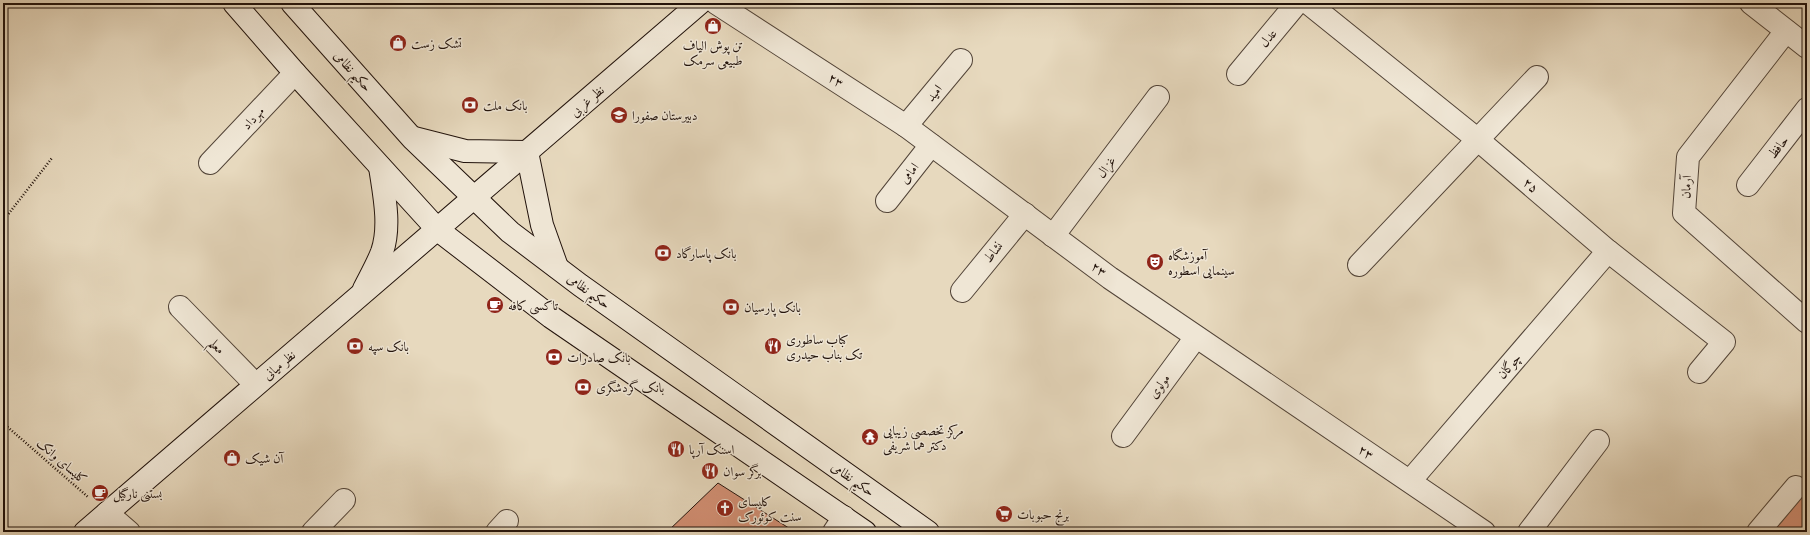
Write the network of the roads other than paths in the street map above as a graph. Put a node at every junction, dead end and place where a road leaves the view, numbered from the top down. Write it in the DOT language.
graph roads {
  1 [pos="234,3"];
  2 [pos="292,3"];
  3 [pos="700,3"];
  4 [pos="716,3"];
  5 [pos="1297,3"];
  6 [pos="1308,3"];
  7 [pos="1751,3"];
  8 [pos="1786,31"];
  9 [pos="1807,47"];
  10 [pos="961,60"];
  11 [pos="295,73"];
  12 [pos="1238,74"];
  13 [pos="1536,77"];
  14 [pos="1158,97"];
  15 [pos="1807,109"];
  16 [pos="906,126"];
  17 [pos="412,138"];
  18 [pos="1477,139"];
  19 [pos="931,145"];
  20 [pos="527,152"];
  21 [pos="210,163"];
  22 [pos="380,167"];
  23 [pos="1748,185"];
  24 [pos="473,198"];
  25 [pos="887,201"];
  26 [pos="1025,214"];
  27 [pos="438,230"];
  28 [pos="1053,236"];
  29 [pos="1608,251"];
  30 [pos="1359,265"];
  31 [pos="557,267"];
  32 [pos="962,291"];
  33 [pos="360,297"];
  34 [pos="180,307"];
  35 [pos="1807,322"];
  36 [pos="1196,337"];
  37 [pos="1699,372"];
  38 [pos="255,384"];
  39 [pos="1123,436"];
  40 [pos="1598,441"];
  41 [pos="1410,481"];
  42 [pos="1796,487"];
  43 [pos="344,500"];
  44 [pos="107,513"];
  45 [pos="839,524"];
  46 [pos="1480,531"];
  47 [pos="85,532"];
  48 [pos="128,532"];
  49 [pos="313,532"];
  50 [pos="865,532"];
  51 [pos="928,532"];
  52 [pos="1529,532"];
  53 [pos="1758,532"];
  1 -- 11 [label="street"];
  2 -- 17 [label="street, حکیم نظامی"];
  3 -- 20 [label="street, نظر غربی"];
  4 -- 16 [label="street, ۲۳"];
  5 -- 12 [label="street, عدل"];
  6 -- 18 [label="street, ۲۵"];
  7 -- 8 [label="street"];
  8 -- 9 [label="street"];
  8 -- 35 [label="street, آرمان"];
  10 -- 16 [label="street, امید"];
  11 -- 21 [label="street, مهرداد"];
  11 -- 22 [label="street"];
  13 -- 18 [label="street"];
  14 -- 28 [label="street, غزال"];
  15 -- 23 [label="street, حافظ"];
  16 -- 19 [label="street, ۲۳"];
  17 -- 20 [label="street"];
  17 -- 24 [label="street, حکیم نظامی"];
  18 -- 29 [label="street, ۲۵"];
  18 -- 30 [label="street"];
  19 -- 25 [label="street, امامی"];
  19 -- 26 [label="street, ۲۳"];
  20 -- 24 [label="street, نظر غربی"];
  20 -- 31 [label="street"];
  22 -- 27 [label="street"];
  22 -- 33 [label="street"];
  24 -- 27 [label="street, نظر میانی"];
  24 -- 31 [label="street, حکیم نظامی"];
  26 -- 28 [label="street, ۲۳"];
  26 -- 32 [label="street, نشاط"];
  27 -- 33 [label="street, نظر میانی"];
  27 -- 45 [label="street"];
  28 -- 36 [label="street, ۲۳"];
  29 -- 37 [label="street, ۲۵"];
  29 -- 41 [label="street, چوگان"];
  31 -- 51 [label="street, حکیم نظامی"];
  33 -- 38 [label="street, نظر میانی"];
  34 -- 38 [label="street, معلم"];
  36 -- 39 [label="street, مولوی"];
  36 -- 41 [label="street, ۲۳"];
  38 -- 44 [label="street, نظر میانی"];
  40 -- 52 [label="street"];
  41 -- 46 [label="street, ۲۳"];
  42 -- 53 [label="street"];
  43 -- 49 [label="street"];
  44 -- 47 [label="street, نظر میانی"];
  44 -- 48 [label="street"];
  45 -- 50 [label="street"];
}
